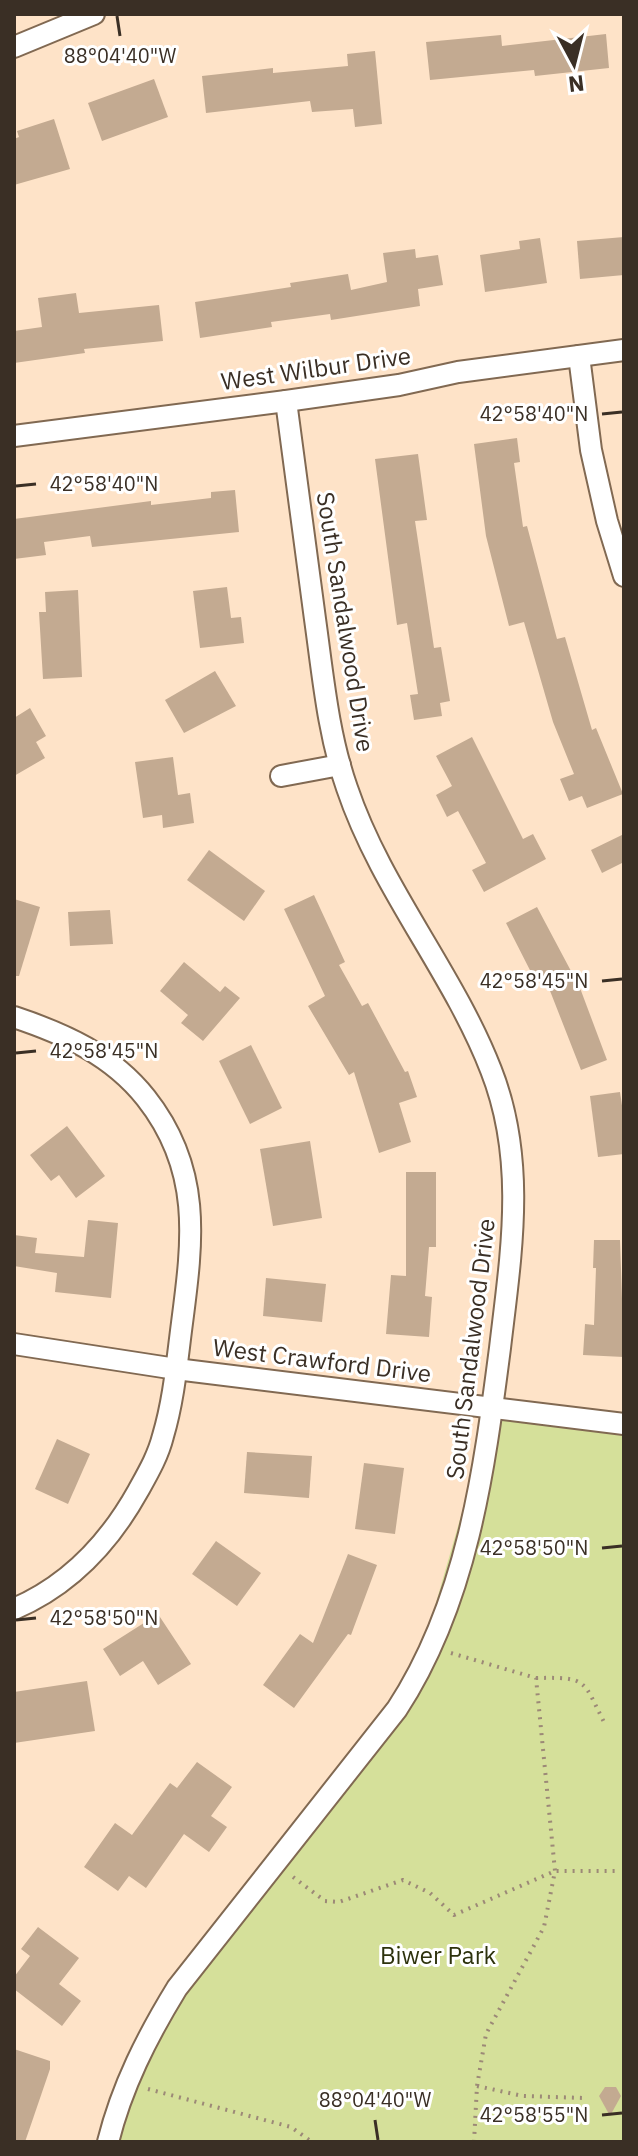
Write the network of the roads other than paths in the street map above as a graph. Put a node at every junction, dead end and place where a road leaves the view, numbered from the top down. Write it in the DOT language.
graph roads {
  1 [pos="94,14"];
  2 [pos="14,47"];
  3 [pos="624,350"];
  4 [pos="579,356"];
  5 [pos="286,401"];
  6 [pos="14,436"];
  7 [pos="624,576"];
  8 [pos="340,765"];
  9 [pos="281,776"];
  10 [pos="14,1017"];
  11 [pos="14,1344"];
  12 [pos="176,1369"];
  13 [pos="492,1408"];
  14 [pos="624,1424"];
  15 [pos="14,1609"];
  16 [pos="108,2142"];
  1 -- 2 [label="street"];
  3 -- 4 [label="street, West Wilbur Drive"];
  4 -- 5 [label="street, West Wilbur Drive"];
  4 -- 7 [label="street"];
  5 -- 6 [label="street, West Wilbur Drive"];
  5 -- 8 [label="street, South Sandalwood Drive"];
  8 -- 9 [label="street"];
  8 -- 13 [label="street, South Sandalwood Drive"];
  10 -- 12 [label="street"];
  11 -- 12 [label="street, West Crawford Drive"];
  12 -- 13 [label="street, West Crawford Drive"];
  12 -- 15 [label="street"];
  13 -- 14 [label="street, West Crawford Drive"];
  13 -- 16 [label="street, South Sandalwood Drive"];
}
